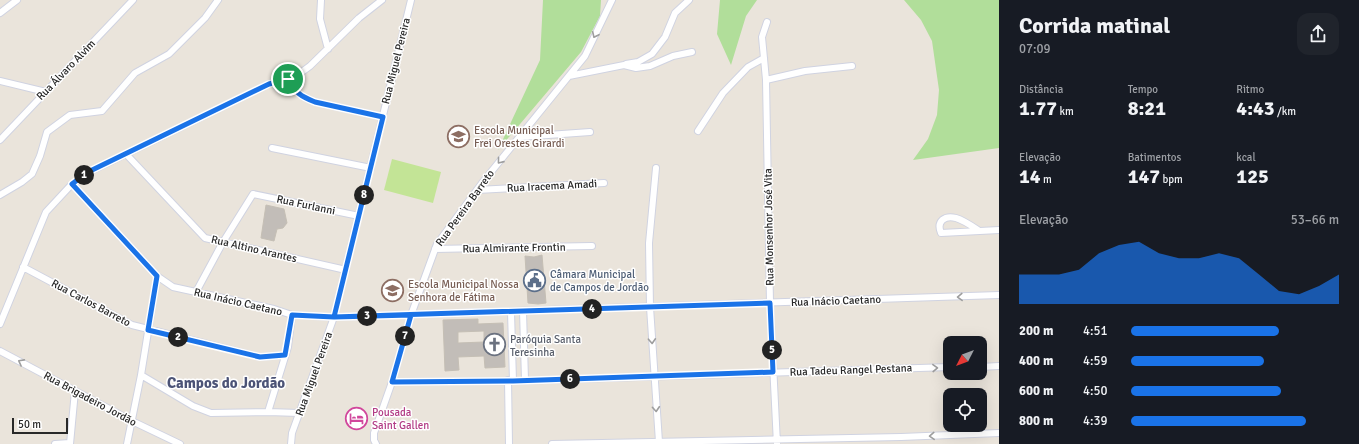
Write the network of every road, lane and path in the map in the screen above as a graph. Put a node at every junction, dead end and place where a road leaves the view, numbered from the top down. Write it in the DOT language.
graph roads {
  1 [pos="17,0"];
  2 [pos="133,0"];
  3 [pos="218,0"];
  4 [pos="321,0"];
  5 [pos="382,0"];
  6 [pos="411,0"];
  7 [pos="612,0"];
  8 [pos="689,0"];
  9 [pos="0,13"];
  10 [pos="767,22"];
  11 [pos="328,49"];
  12 [pos="692,52"];
  13 [pos="764,58"];
  14 [pos="624,65"];
  15 [pos="852,66"];
  16 [pos="569,76"];
  17 [pos="288,79"];
  18 [pos="766,80"];
  19 [pos="0,81"];
  20 [pos="46,92"];
  21 [pos="383,117"];
  22 [pos="698,131"];
  23 [pos="590,132"];
  24 [pos="520,136"];
  25 [pos="0,140"];
  26 [pos="272,148"];
  27 [pos="126,154"];
  28 [pos="371,168"];
  29 [pos="656,168"];
  30 [pos="604,183"];
  31 [pos="72,184"];
  32 [pos="477,190"];
  33 [pos="0,195"];
  34 [pos="359,216"];
  35 [pos="978,230"];
  36 [pos="999,230"];
  37 [pos="223,242"];
  38 [pos="592,246"];
  39 [pos="435,249"];
  40 [pos="23,267"];
  41 [pos="346,270"];
  42 [pos="157,276"];
  43 [pos="196,292"];
  44 [pos="999,295"];
  45 [pos="770,303"];
  46 [pos="650,307"];
  47 [pos="523,311"];
  48 [pos="511,312"];
  49 [pos="292,315"];
  50 [pos="411,315"];
  51 [pos="334,317"];
  52 [pos="0,324"];
  53 [pos="148,330"];
  54 [pos="0,351"];
  55 [pos="285,355"];
  56 [pos="999,366"];
  57 [pos="943,367"];
  58 [pos="987,367"];
  59 [pos="773,372"];
  60 [pos="141,375"];
  61 [pos="654,376"];
  62 [pos="510,380"];
  63 [pos="525,380"];
  64 [pos="392,382"];
  65 [pos="75,391"];
  66 [pos="268,412"];
  67 [pos="299,413"];
  68 [pos="132,421"];
  69 [pos="999,432"];
  70 [pos="659,442"];
  71 [pos="777,442"];
  72 [pos="70,443"];
  73 [pos="589,443"];
  74 [pos="55,444"];
  75 [pos="127,444"];
  76 [pos="180,444"];
  77 [pos="291,444"];
  78 [pos="376,444"];
  79 [pos="509,444"];
  80 [pos="552,444"];
  1 -- 9 [label="street"];
  2 -- 20 [label="street, Rua Álvaro Alvim"];
  3 -- 33 [label="street"];
  4 -- 11 [label="street"];
  5 -- 11 [label="street"];
  6 -- 21 [label="street, Rua Miguel Pereira"];
  7 -- 16 [label="street, Rua Pereira Barreto, one-way"];
  8 -- 14 [label="street"];
  10 -- 13 [label="street, Rua Monsenhor José Vita"];
  11 -- 17 [label="street"];
  12 -- 14 [label="street"];
  13 -- 18 [label="street, Rua Monsenhor José Vita"];
  13 -- 22 [label="street"];
  14 -- 16 [label="street"];
  15 -- 18 [label="street"];
  16 -- 24 [label="street, Rua Pereira Barreto"];
  17 -- 21 [label="street"];
  17 -- 27 [label="street"];
  18 -- 45 [label="street, Rua Monsenhor José Vita"];
  19 -- 20 [label="street"];
  20 -- 25 [label="street, Rua Álvaro Alvim"];
  21 -- 28 [label="street, Rua Miguel Pereira"];
  23 -- 24 [label="street"];
  24 -- 32 [label="street, Rua Pereira Barreto, one-way"];
  26 -- 28 [label="street"];
  27 -- 31 [label="street"];
  27 -- 37 [label="street, Rua Altino Arantes"];
  28 -- 34 [label="street, Rua Miguel Pereira"];
  29 -- 46 [label="street"];
  30 -- 32 [label="street, Rua Iracema Amadi"];
  31 -- 40 [label="street"];
  31 -- 42 [label="street, Rua Inácio Caetano"];
  32 -- 39 [label="street, Rua Pereira Barreto"];
  34 -- 37 [label="street, Rua Furlanni"];
  34 -- 41 [label="street, Rua Miguel Pereira"];
  35 -- 35 [label="street"];
  35 -- 36 [label="street"];
  37 -- 41 [label="street, Rua Altino Arantes"];
  37 -- 43 [label="street"];
  38 -- 39 [label="street, Rua Almirante Frontin"];
  39 -- 50 [label="street, Rua Pereira Barreto"];
  40 -- 52 [label="street"];
  40 -- 53 [label="street, Rua Carlos Barreto"];
  41 -- 51 [label="street, Rua Miguel Pereira"];
  42 -- 43 [label="street, Rua Inácio Caetano"];
  42 -- 53 [label="street"];
  43 -- 49 [label="street, Rua Inácio Caetano"];
  44 -- 45 [label="street, Rua Inácio Caetano, one-way"];
  45 -- 46 [label="street, Rua Inácio Caetano"];
  45 -- 59 [label="street, Rua Monsenhor José Vita"];
  46 -- 47 [label="street, Rua Inácio Caetano"];
  46 -- 61 [label="street, one-way"];
  47 -- 48 [label="street, Rua Inácio Caetano"];
  47 -- 63 [label="street"];
  48 -- 50 [label="street, Rua Inácio Caetano"];
  48 -- 62 [label="street"];
  49 -- 51 [label="street, Rua Inácio Caetano"];
  49 -- 55 [label="street"];
  50 -- 51 [label="street, Rua Inácio Caetano"];
  50 -- 64 [label="street, Rua Pereira Barreto"];
  51 -- 67 [label="street, Rua Miguel Pereira"];
  53 -- 55 [label="street, Rua Carlos Barreto"];
  53 -- 60 [label="street"];
  65 -- 54 [label="street, Rua Brigadeiro Jordão, one-way"];
  55 -- 66 [label="street"];
  56 -- 58 [label="street"];
  59 -- 57 [label="street, Rua Tadeu Rangel Pestana, one-way"];
  59 -- 61 [label="street, Rua Tadeu Rangel Pestana"];
  59 -- 71 [label="street, Rua Monsenhor José Vita"];
  60 -- 66 [label="street"];
  60 -- 68 [label="street"];
  61 -- 63 [label="street, Rua Tadeu Rangel Pestana"];
  61 -- 70 [label="street, one-way"];
  62 -- 63 [label="street, Rua Tadeu Rangel Pestana"];
  62 -- 64 [label="street, Rua Tadeu Rangel Pestana"];
  62 -- 79 [label="street"];
  64 -- 78 [label="street, Rua Pereira Barreto"];
  65 -- 68 [label="street, Rua Brigadeiro Jordão"];
  65 -- 72 [label="street"];
  66 -- 67 [label="street"];
  67 -- 77 [label="street, Rua Miguel Pereira"];
  68 -- 75 [label="street"];
  68 -- 76 [label="street, Rua Brigadeiro Jordão"];
  69 -- 71 [label="street, one-way"];
  70 -- 71 [label="street"];
  70 -- 73 [label="street"];
  72 -- 74 [label="street"];
  73 -- 80 [label="street"];
}
